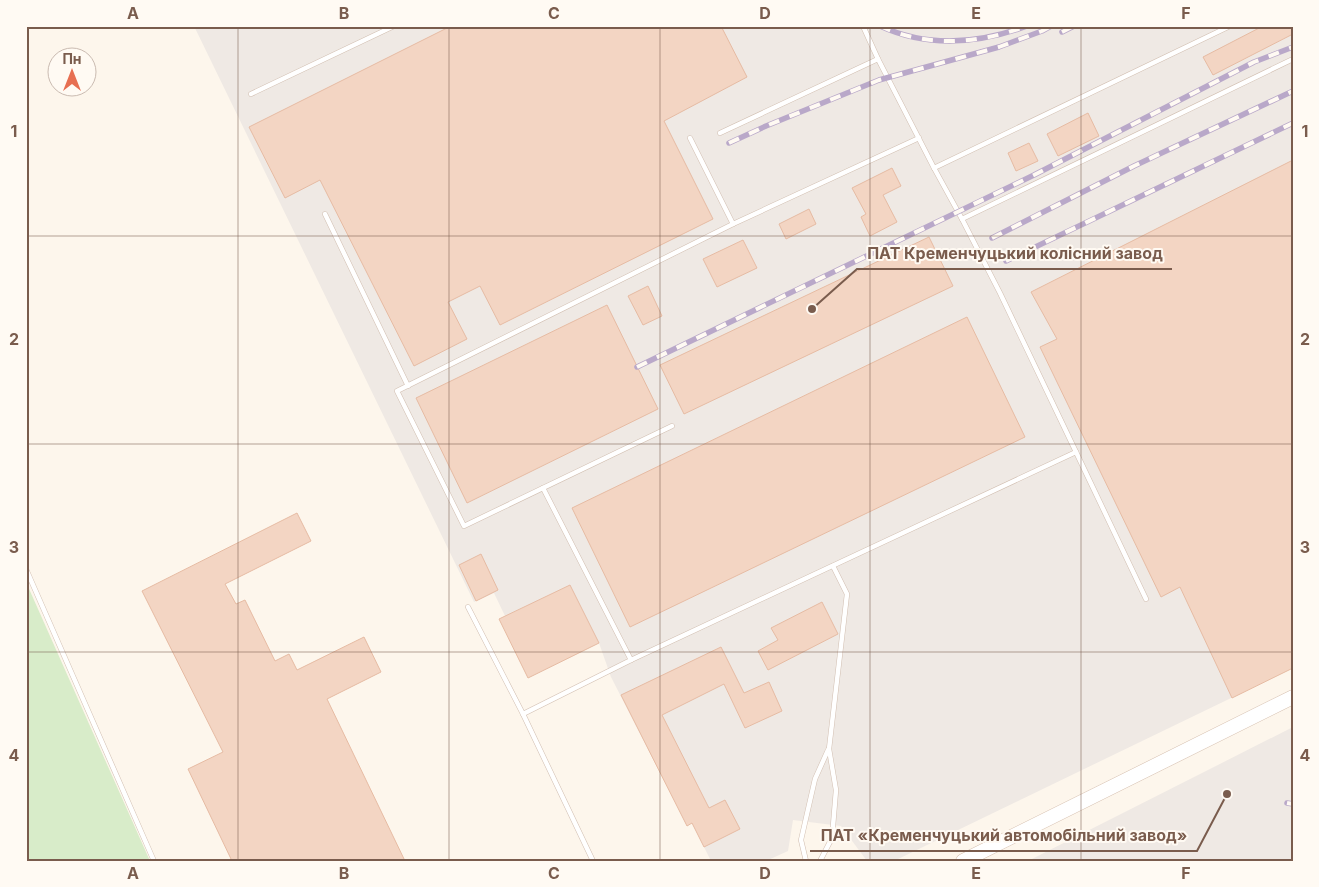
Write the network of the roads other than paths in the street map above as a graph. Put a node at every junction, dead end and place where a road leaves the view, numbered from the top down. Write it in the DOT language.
graph roads {
  1 [pos="394,26"];
  2 [pos="863,26"];
  3 [pos="1230,26"];
  4 [pos="878,59"];
  5 [pos="1293,59"];
  6 [pos="251,94"];
  7 [pos="720,133"];
  8 [pos="690,138"];
  9 [pos="919,138"];
  10 [pos="934,168"];
  11 [pos="325,214"];
  12 [pos="962,220"];
  13 [pos="733,224"];
  14 [pos="408,386"];
  15 [pos="672,426"];
  16 [pos="1076,452"];
  17 [pos="543,488"];
  18 [pos="833,566"];
  19 [pos="26,570"];
  20 [pos="1146,599"];
  21 [pos="468,607"];
  22 [pos="631,660"];
  23 [pos="1293,696"];
  24 [pos="522,714"];
  25 [pos="829,749"];
  26 [pos="154,861"];
  27 [pos="593,861"];
  28 [pos="806,861"];
  29 [pos="820,861"];
  30 [pos="963,861"];
  1 -- 6 [label="lane"];
  2 -- 4 [label="lane"];
  3 -- 10 [label="lane"];
  4 -- 7 [label="lane"];
  4 -- 9 [label="lane"];
  5 -- 12 [label="lane"];
  8 -- 13 [label="lane"];
  9 -- 10 [label="lane"];
  9 -- 13 [label="lane"];
  10 -- 12 [label="lane"];
  11 -- 14 [label="lane"];
  12 -- 16 [label="lane"];
  13 -- 14 [label="lane"];
  14 -- 17 [label="lane"];
  15 -- 17 [label="lane"];
  16 -- 18 [label="lane"];
  16 -- 20 [label="lane"];
  17 -- 22 [label="lane"];
  18 -- 22 [label="lane"];
  18 -- 25 [label="lane"];
  19 -- 26 [label="lane"];
  21 -- 24 [label="lane"];
  22 -- 24 [label="lane"];
  23 -- 30 [label="street"];
  24 -- 27 [label="lane"];
  25 -- 28 [label="lane"];
  25 -- 29 [label="lane"];
}
